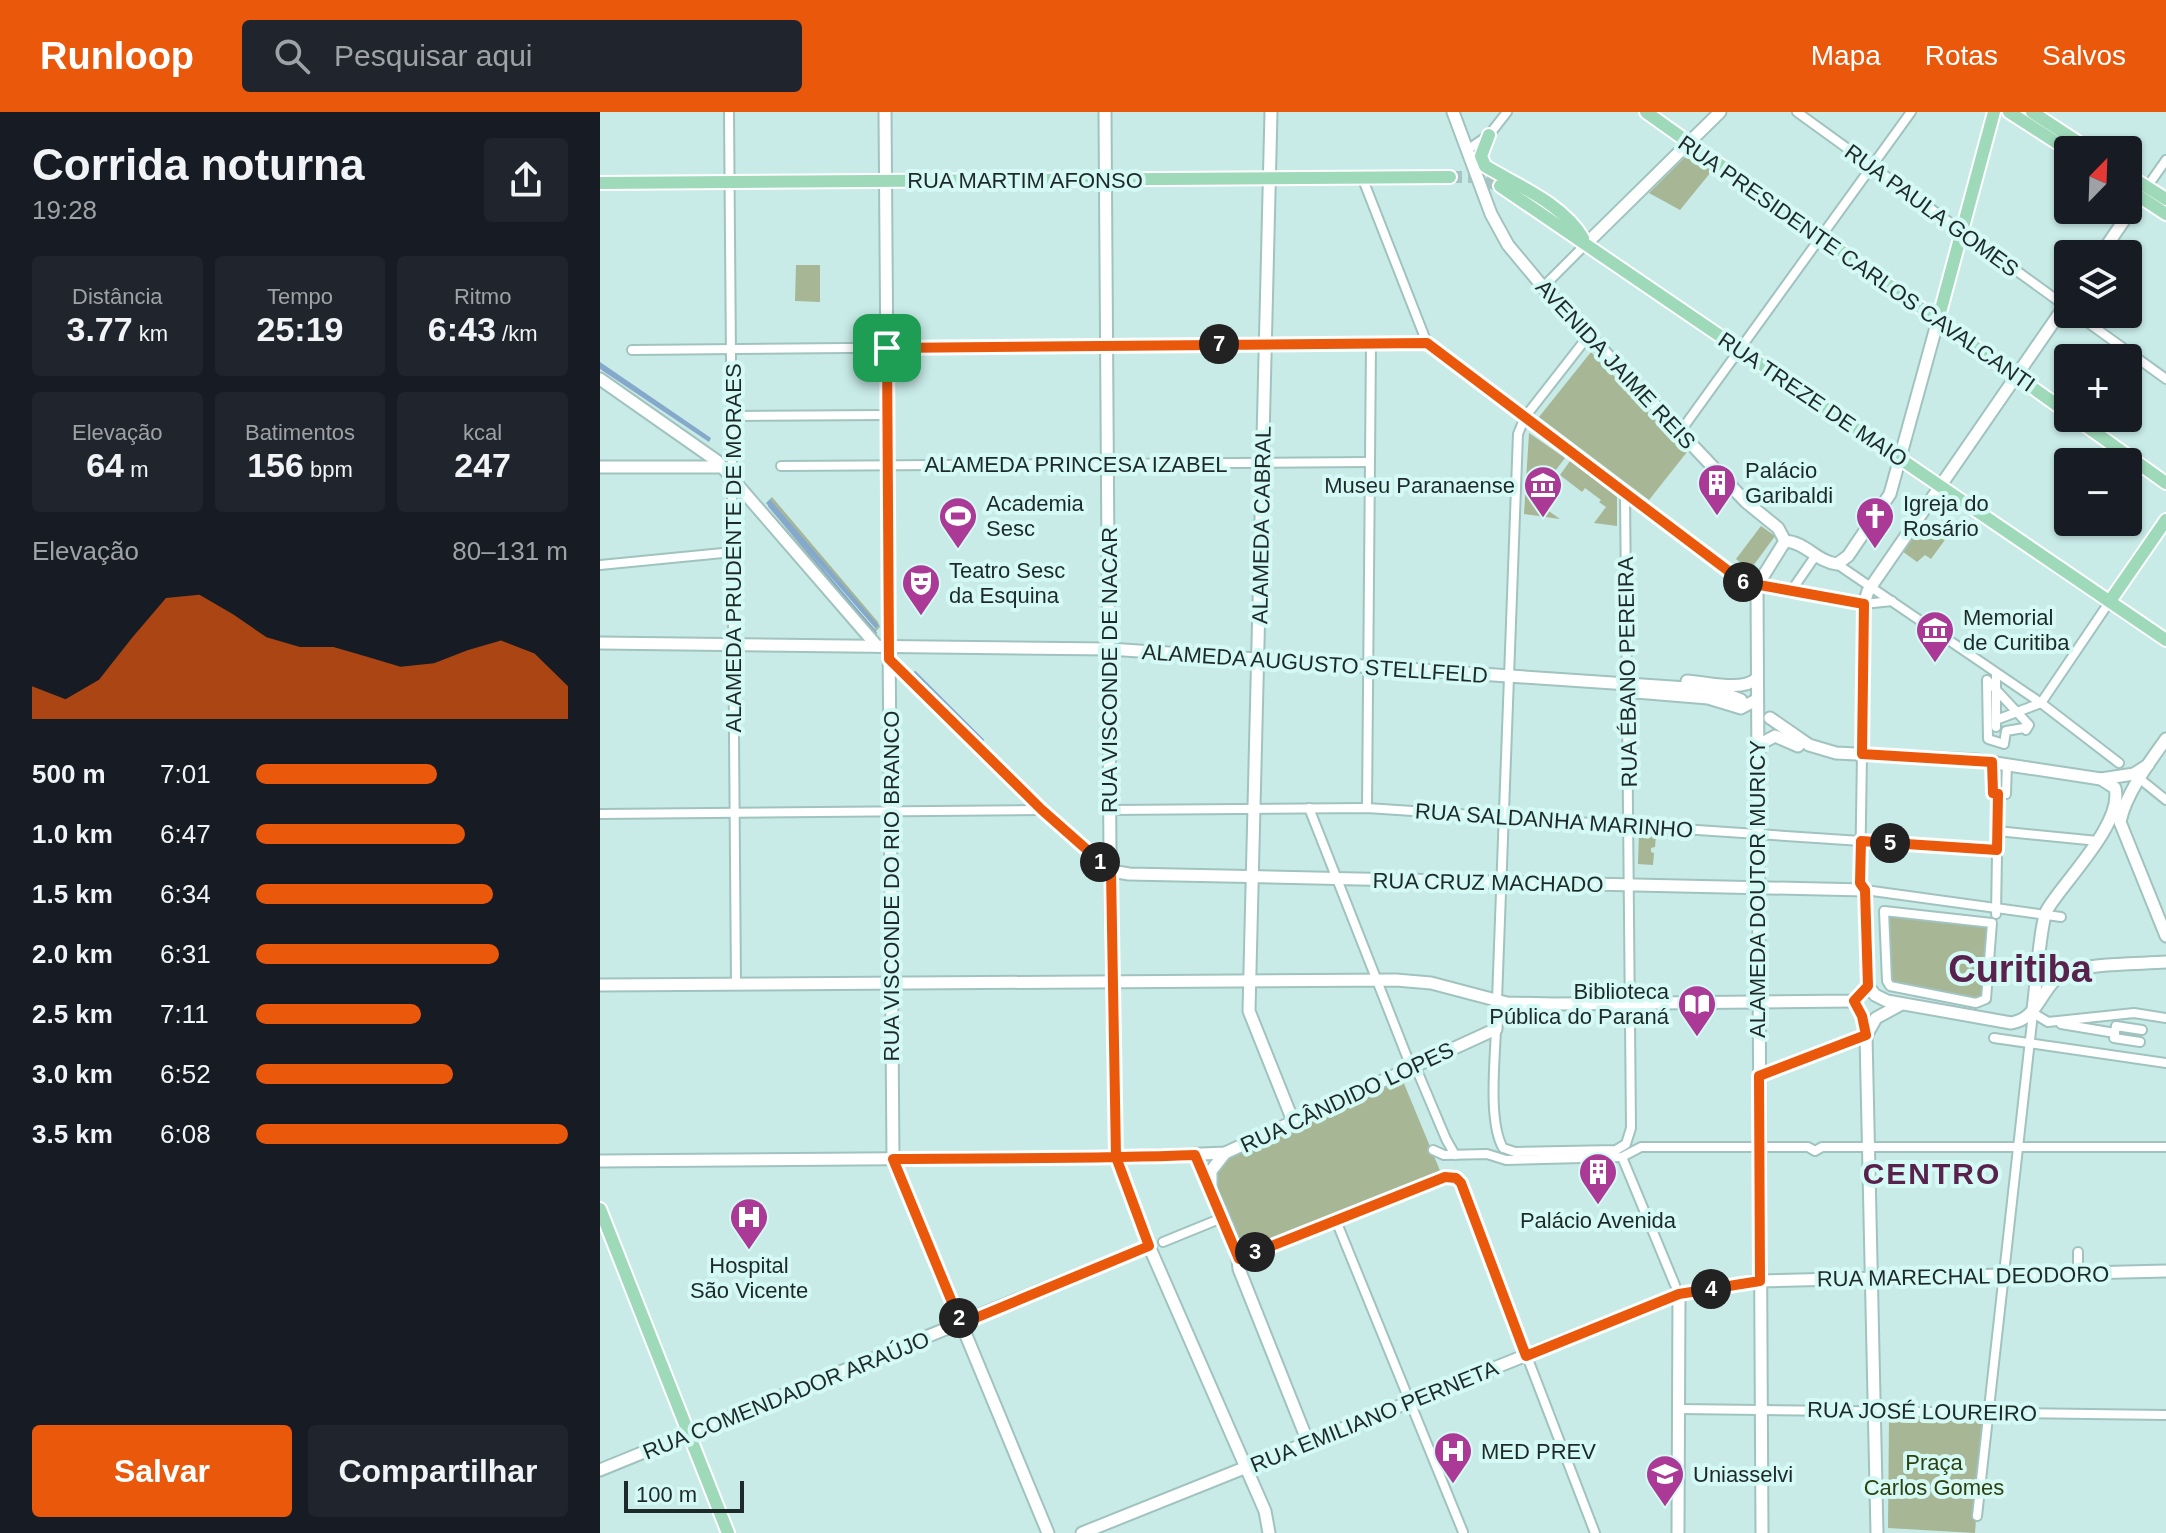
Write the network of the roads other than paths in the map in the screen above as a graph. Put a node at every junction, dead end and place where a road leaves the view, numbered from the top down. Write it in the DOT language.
graph roads {
  1 [pos="729,112"];
  2 [pos="885,112"];
  3 [pos="1105,112"];
  4 [pos="1271,112"];
  5 [pos="1453,112"];
  6 [pos="1507,112"];
  7 [pos="1646,112"];
  8 [pos="1720,112"];
  9 [pos="1797,112"];
  10 [pos="1911,112"];
  11 [pos="1994,112"];
  12 [pos="2009,112"];
  13 [pos="2032,112"];
  14 [pos="1489,135"];
  15 [pos="2069,136"];
  16 [pos="2054,141"];
  17 [pos="1689,143"];
  18 [pos="1467,150"];
  19 [pos="2166,160"];
  20 [pos="1872,166"];
  21 [pos="1362,177"];
  22 [pos="1450,177"];
  23 [pos="1269,178"];
  24 [pos="1105,179"];
  25 [pos="886,181"];
  26 [pos="730,182"];
  27 [pos="600,183"];
  28 [pos="1500,186"];
  29 [pos="2144,192"];
  30 [pos="2166,199"];
  31 [pos="2166,214"];
  32 [pos="1962,231"];
  33 [pos="1821,237"];
  34 [pos="2111,240"];
  35 [pos="1586,244"];
  36 [pos="1543,287"];
  37 [pos="2054,296"];
  38 [pos="1938,320"];
  39 [pos="2054,323"];
  40 [pos="2095,328"];
  41 [pos="1589,335"];
  42 [pos="1371,343"];
  43 [pos="1427,343"];
  44 [pos="1265,344"];
  45 [pos="1106,346"];
  46 [pos="887,348"];
  47 [pos="731,349"];
  48 [pos="1740,349"];
  49 [pos="632,350"];
  50 [pos="2016,376"];
  51 [pos="600,379"];
  52 [pos="2166,379"];
  53 [pos="2054,403"];
  54 [pos="887,415"];
  55 [pos="732,416"];
  56 [pos="1525,417"];
  57 [pos="1680,432"];
  58 [pos="2095,432"];
  59 [pos="1901,459"];
  60 [pos="1370,462"];
  61 [pos="1262,463"];
  62 [pos="1107,464"];
  63 [pos="781,466"];
  64 [pos="888,466"];
  65 [pos="600,467"];
  66 [pos="723,467"];
  67 [pos="732,477"];
  68 [pos="2166,483"];
  69 [pos="1940,486"];
  70 [pos="1625,493"];
  71 [pos="2166,520"];
  72 [pos="1785,541"];
  73 [pos="733,552"];
  74 [pos="1816,555"];
  75 [pos="1837,564"];
  76 [pos="600,565"];
  77 [pos="1757,586"];
  78 [pos="1870,586"];
  79 [pos="1794,593"];
  80 [pos="1892,601"];
  81 [pos="2110,601"];
  82 [pos="1864,604"];
  83 [pos="2166,640"];
  84 [pos="600,643"];
  85 [pos="734,644"];
  86 [pos="876,645"];
  87 [pos="889,645"];
  88 [pos="1109,649"];
  89 [pos="889,659"];
  90 [pos="1257,659"];
  91 [pos="1369,666"];
  92 [pos="1996,673"];
  93 [pos="1509,676"];
  94 [pos="1756,679"];
  95 [pos="1987,680"];
  96 [pos="1627,684"];
  97 [pos="1741,700"];
  98 [pos="1756,700"];
  99 [pos="2041,703"];
  100 [pos="1770,718"];
  101 [pos="2166,739"];
  102 [pos="1862,754"];
  103 [pos="1757,758"];
  104 [pos="1992,762"];
  105 [pos="2119,763"];
  106 [pos="2007,764"];
  107 [pos="2148,765"];
  108 [pos="2101,779"];
  109 [pos="2140,779"];
  110 [pos="1998,794"];
  111 [pos="2166,800"];
  112 [pos="1309,808"];
  113 [pos="1367,808"];
  114 [pos="1254,809"];
  115 [pos="1042,810"];
  116 [pos="1110,810"];
  117 [pos="890,812"];
  118 [pos="735,813"];
  119 [pos="600,814"];
  120 [pos="1504,817"];
  121 [pos="1628,825"];
  122 [pos="2121,829"];
  123 [pos="1997,831"];
  124 [pos="1757,834"];
  125 [pos="2101,836"];
  126 [pos="1861,841"];
  127 [pos="1997,850"];
  128 [pos="1111,871"];
  129 [pos="1252,877"];
  130 [pos="1337,879"];
  131 [pos="1502,882"];
  132 [pos="1629,885"];
  133 [pos="1757,888"];
  134 [pos="1865,890"];
  135 [pos="1996,910"];
  136 [pos="1884,911"];
  137 [pos="2045,913"];
  138 [pos="2061,917"];
  139 [pos="2166,936"];
  140 [pos="2166,962"];
  141 [pos="1377,980"];
  142 [pos="1249,981"];
  143 [pos="1113,982"];
  144 [pos="892,983"];
  145 [pos="736,984"];
  146 [pos="600,985"];
  147 [pos="1868,986"];
  148 [pos="1497,1000"];
  149 [pos="1854,1001"];
  150 [pos="1758,1002"];
  151 [pos="1630,1003"];
  152 [pos="1903,1004"];
  153 [pos="2033,1013"];
  154 [pos="2144,1017"];
  155 [pos="2166,1021"];
  156 [pos="2048,1022"];
  157 [pos="1496,1029"];
  158 [pos="2142,1030"];
  159 [pos="2115,1033"];
  160 [pos="1866,1035"];
  161 [pos="1994,1038"];
  162 [pos="2029,1042"];
  163 [pos="2140,1042"];
  164 [pos="2137,1059"];
  165 [pos="2166,1063"];
  166 [pos="1414,1068"];
  167 [pos="1759,1076"];
  168 [pos="1293,1121"];
  169 [pos="1759,1147"];
  170 [pos="1869,1147"];
  171 [pos="2018,1147"];
  172 [pos="2166,1147"];
  173 [pos="1433,1150"];
  174 [pos="1225,1153"];
  175 [pos="1195,1155"];
  176 [pos="1455,1155"];
  177 [pos="1116,1157"];
  178 [pos="1622,1157"];
  179 [pos="893,1159"];
  180 [pos="600,1161"];
  181 [pos="1212,1191"];
  182 [pos="600,1209"];
  183 [pos="1217,1220"];
  184 [pos="1339,1228"];
  185 [pos="1163,1242"];
  186 [pos="1149,1246"];
  187 [pos="2078,1252"];
  188 [pos="1239,1259"];
  189 [pos="2166,1271"];
  190 [pos="2078,1274"];
  191 [pos="2004,1275"];
  192 [pos="1872,1279"];
  193 [pos="1760,1281"];
  194 [pos="1677,1290"];
  195 [pos="961,1324"];
  196 [pos="1526,1356"];
  197 [pos="1410,1402"];
  198 [pos="1679,1409"];
  199 [pos="1761,1409"];
  200 [pos="1875,1410"];
  201 [pos="1989,1412"];
  202 [pos="2166,1415"];
  203 [pos="689,1434"];
  204 [pos="1308,1442"];
  205 [pos="1244,1468"];
  206 [pos="600,1470"];
  207 [pos="1977,1516"];
  208 [pos="1463,1532"];
  209 [pos="728,1533"];
  210 [pos="1048,1533"];
  211 [pos="1082,1533"];
  212 [pos="1269,1533"];
  213 [pos="1595,1533"];
  214 [pos="1678,1533"];
  215 [pos="1762,1533"];
  216 [pos="1877,1533"];
  1 -- 26 [label="street, ALAMEDA PRUDENTE DE MORAES"];
  2 -- 25 [label="street, RUA VISCONDE DO RIO BRANCO"];
  3 -- 24 [label="street, RUA VISCONDE DE NACAR"];
  4 -- 23 [label="street, ALAMEDA CABRAL"];
  5 -- 18 [label="street, AVENIDA JAIME REIS"];
  6 -- 14 [label="street"];
  7 -- 17 [label="main road, RUA PRESIDENTE CARLOS CAVALCANTI"];
  8 -- 17 [label="street"];
  9 -- 20 [label="street, RUA PAULA GOMES"];
  10 -- 20 [label="street"];
  11 -- 32 [label="main road"];
  12 -- 16 [label="main road"];
  13 -- 15 [label="main road"];
  14 -- 18 [label="street"];
  14 -- 35 [label="main road"];
  17 -- 33 [label="main road, RUA PRESIDENTE CARLOS CAVALCANTI"];
  17 -- 35 [label="street"];
  18 -- 36 [label="street, AVENIDA JAIME REIS"];
  19 -- 29 [label="street"];
  20 -- 32 [label="street, RUA PAULA GOMES"];
  20 -- 33 [label="street"];
  21 -- 22 [label="main road, RUA MARTIM AFONSO"];
  21 -- 23 [label="main road, RUA MARTIM AFONSO"];
  21 -- 43 [label="street"];
  23 -- 24 [label="main road, RUA MARTIM AFONSO"];
  23 -- 44 [label="street, ALAMEDA CABRAL"];
  24 -- 25 [label="main road, RUA MARTIM AFONSO"];
  24 -- 45 [label="street, RUA VISCONDE DE NACAR"];
  25 -- 26 [label="main road, RUA MARTIM AFONSO"];
  25 -- 46 [label="street, RUA VISCONDE DO RIO BRANCO"];
  26 -- 27 [label="main road, RUA MARTIM AFONSO"];
  26 -- 47 [label="street, ALAMEDA PRUDENTE DE MORAES"];
  28 -- 35 [label="main road, RUA TREZE DE MAIO"];
  29 -- 30 [label="main road"];
  29 -- 31 [label="main road"];
  29 -- 34 [label="street"];
  32 -- 37 [label="street, RUA PAULA GOMES"];
  32 -- 38 [label="main road"];
  33 -- 38 [label="main road, RUA PRESIDENTE CARLOS CAVALCANTI"];
  33 -- 48 [label="street"];
  35 -- 36 [label="street"];
  35 -- 48 [label="main road, RUA TREZE DE MAIO"];
  36 -- 41 [label="street, AVENIDA JAIME REIS"];
  38 -- 50 [label="main road, RUA PRESIDENTE CARLOS CAVALCANTI"];
  38 -- 59 [label="street"];
  39 -- 50 [label="street"];
  40 -- 52 [label="street"];
  41 -- 56 [label="street"];
  41 -- 57 [label="street, AVENIDA JAIME REIS"];
  42 -- 43 [label="street"];
  42 -- 44 [label="street"];
  42 -- 60 [label="street"];
  43 -- 56 [label="street"];
  44 -- 45 [label="street"];
  44 -- 61 [label="street, ALAMEDA CABRAL"];
  45 -- 46 [label="street"];
  45 -- 62 [label="street, RUA VISCONDE DE NACAR"];
  46 -- 47 [label="street"];
  46 -- 54 [label="street, RUA VISCONDE DO RIO BRANCO"];
  47 -- 49 [label="street"];
  47 -- 55 [label="street, ALAMEDA PRUDENTE DE MORAES"];
  48 -- 57 [label="street"];
  48 -- 59 [label="main road, RUA TREZE DE MAIO"];
  50 -- 53 [label="main road, RUA PRESIDENTE CARLOS CAVALCANTI"];
  50 -- 69 [label="street"];
  51 -- 66 [label="street"];
  54 -- 55 [label="street"];
  54 -- 64 [label="street, RUA VISCONDE DO RIO BRANCO"];
  55 -- 67 [label="street, ALAMEDA PRUDENTE DE MORAES"];
  56 -- 70 [label="street"];
  56 -- 93 [label="street"];
  57 -- 72 [label="street, AVENIDA JAIME REIS"];
  58 -- 68 [label="main road"];
  59 -- 69 [label="main road, RUA TREZE DE MAIO"];
  59 -- 75 [label="street"];
  60 -- 61 [label="street, ALAMEDA PRINCESA IZABEL"];
  60 -- 91 [label="street"];
  61 -- 62 [label="street, ALAMEDA PRINCESA IZABEL"];
  61 -- 90 [label="street, ALAMEDA CABRAL"];
  62 -- 64 [label="street, ALAMEDA PRINCESA IZABEL"];
  62 -- 88 [label="street, RUA VISCONDE DE NACAR"];
  63 -- 64 [label="street, ALAMEDA PRINCESA IZABEL"];
  64 -- 87 [label="street, RUA VISCONDE DO RIO BRANCO"];
  65 -- 66 [label="street"];
  66 -- 67 [label="street"];
  67 -- 73 [label="street, ALAMEDA PRUDENTE DE MORAES"];
  67 -- 86 [label="street"];
  69 -- 78 [label="street"];
  69 -- 81 [label="main road, RUA TREZE DE MAIO"];
  70 -- 77 [label="street"];
  70 -- 96 [label="street, RUA ÉBANO PEREIRA"];
  71 -- 81 [label="main road"];
  72 -- 74 [label="street, AVENIDA JAIME REIS"];
  72 -- 77 [label="street"];
  73 -- 76 [label="street"];
  73 -- 85 [label="street, ALAMEDA PRUDENTE DE MORAES"];
  74 -- 75 [label="street, AVENIDA JAIME REIS"];
  74 -- 79 [label="street"];
  75 -- 78 [label="street"];
  77 -- 79 [label="street"];
  77 -- 94 [label="street, ALAMEDA DOUTOR MURICY"];
  78 -- 80 [label="street"];
  78 -- 82 [label="street"];
  79 -- 82 [label="street"];
  80 -- 82 [label="street"];
  80 -- 92 [label="street"];
  81 -- 83 [label="main road, RUA TREZE DE MAIO"];
  81 -- 99 [label="street"];
  82 -- 102 [label="street"];
  84 -- 85 [label="street, ALAMEDA AUGUSTO STELLFELD"];
  85 -- 86 [label="street, ALAMEDA AUGUSTO STELLFELD"];
  85 -- 118 [label="street, ALAMEDA PRUDENTE DE MORAES"];
  86 -- 87 [label="street, ALAMEDA AUGUSTO STELLFELD"];
  86 -- 89 [label="street"];
  87 -- 88 [label="street, ALAMEDA AUGUSTO STELLFELD"];
  87 -- 89 [label="street, RUA VISCONDE DO RIO BRANCO"];
  88 -- 90 [label="street, ALAMEDA AUGUSTO STELLFELD"];
  88 -- 116 [label="street, RUA VISCONDE DE NACAR"];
  89 -- 115 [label="street"];
  89 -- 117 [label="street, RUA VISCONDE DO RIO BRANCO"];
  90 -- 91 [label="street, ALAMEDA AUGUSTO STELLFELD"];
  90 -- 114 [label="street, ALAMEDA CABRAL"];
  91 -- 93 [label="street, ALAMEDA AUGUSTO STELLFELD"];
  91 -- 113 [label="street"];
  92 -- 99 [label="street"];
  92 -- 99 [label="street"];
  93 -- 96 [label="street, ALAMEDA AUGUSTO STELLFELD"];
  93 -- 120 [label="street"];
  94 -- 96 [label="street"];
  94 -- 98 [label="street, ALAMEDA DOUTOR MURICY"];
  95 -- 95 [label="street"];
  96 -- 97 [label="street, ALAMEDA AUGUSTO STELLFELD"];
  96 -- 98 [label="street"];
  96 -- 121 [label="street, RUA ÉBANO PEREIRA"];
  98 -- 103 [label="street, ALAMEDA DOUTOR MURICY"];
  99 -- 105 [label="street"];
  100 -- 102 [label="street"];
  101 -- 107 [label="street"];
  102 -- 103 [label="street"];
  102 -- 104 [label="street"];
  102 -- 126 [label="street"];
  103 -- 124 [label="street, ALAMEDA DOUTOR MURICY"];
  104 -- 106 [label="street"];
  104 -- 110 [label="street"];
  106 -- 108 [label="street"];
  106 -- 110 [label="street"];
  107 -- 108 [label="street"];
  107 -- 109 [label="street"];
  108 -- 125 [label="street"];
  109 -- 111 [label="street"];
  109 -- 122 [label="street"];
  110 -- 123 [label="street"];
  112 -- 113 [label="street, RUA SALDANHA MARINHO"];
  112 -- 114 [label="street, RUA SALDANHA MARINHO"];
  112 -- 130 [label="street"];
  113 -- 120 [label="street, RUA SALDANHA MARINHO"];
  114 -- 116 [label="street, RUA SALDANHA MARINHO"];
  114 -- 129 [label="street, ALAMEDA CABRAL"];
  115 -- 117 [label="street"];
  115 -- 128 [label="street"];
  116 -- 128 [label="street, RUA VISCONDE DE NACAR"];
  117 -- 118 [label="street"];
  117 -- 144 [label="street, RUA VISCONDE DO RIO BRANCO"];
  118 -- 119 [label="street"];
  118 -- 145 [label="street, ALAMEDA PRUDENTE DE MORAES"];
  120 -- 121 [label="street, RUA SALDANHA MARINHO"];
  120 -- 131 [label="street"];
  121 -- 124 [label="street, RUA SALDANHA MARINHO"];
  121 -- 132 [label="street, RUA ÉBANO PEREIRA"];
  122 -- 125 [label="street"];
  122 -- 139 [label="street"];
  123 -- 125 [label="street"];
  123 -- 127 [label="street"];
  124 -- 126 [label="street, RUA SALDANHA MARINHO"];
  124 -- 133 [label="street, ALAMEDA DOUTOR MURICY"];
  125 -- 137 [label="street"];
  126 -- 127 [label="street, RUA SALDANHA MARINHO"];
  126 -- 134 [label="street"];
  127 -- 135 [label="street"];
  128 -- 129 [label="street, RUA CRUZ MACHADO"];
  128 -- 143 [label="street, RUA VISCONDE DE NACAR"];
  129 -- 130 [label="street, RUA CRUZ MACHADO"];
  129 -- 142 [label="street, ALAMEDA CABRAL"];
  130 -- 131 [label="street, RUA CRUZ MACHADO"];
  130 -- 141 [label="street"];
  131 -- 132 [label="street, RUA CRUZ MACHADO"];
  131 -- 148 [label="street"];
  132 -- 133 [label="street, RUA CRUZ MACHADO"];
  132 -- 151 [label="street, RUA ÉBANO PEREIRA"];
  133 -- 134 [label="street, RUA CRUZ MACHADO"];
  133 -- 150 [label="street, ALAMEDA DOUTOR MURICY"];
  134 -- 135 [label="street"];
  134 -- 147 [label="street"];
  135 -- 137 [label="street"];
  136 -- 136 [label="street"];
  137 -- 138 [label="street"];
  137 -- 153 [label="street"];
  140 -- 153 [label="street"];
  141 -- 142 [label="street"];
  141 -- 148 [label="street"];
  141 -- 166 [label="street"];
  142 -- 143 [label="street"];
  142 -- 168 [label="street, ALAMEDA CABRAL"];
  143 -- 144 [label="street"];
  143 -- 177 [label="street, RUA VISCONDE DE NACAR"];
  144 -- 145 [label="street"];
  144 -- 179 [label="street, RUA VISCONDE DO RIO BRANCO"];
  145 -- 146 [label="street"];
  147 -- 149 [label="street"];
  147 -- 152 [label="street"];
  148 -- 151 [label="street"];
  148 -- 157 [label="street"];
  149 -- 150 [label="street"];
  149 -- 160 [label="street"];
  150 -- 151 [label="street"];
  150 -- 167 [label="street, ALAMEDA DOUTOR MURICY"];
  151 -- 157 [label="street, RUA ÉBANO PEREIRA"];
  152 -- 153 [label="street"];
  152 -- 160 [label="street"];
  153 -- 156 [label="street"];
  153 -- 162 [label="street"];
  154 -- 155 [label="street"];
  154 -- 156 [label="street"];
  154 -- 158 [label="street"];
  156 -- 159 [label="street"];
  157 -- 166 [label="street, RUA CÂNDIDO LOPES"];
  158 -- 159 [label="street"];
  158 -- 164 [label="street"];
  159 -- 163 [label="street"];
  160 -- 167 [label="street"];
  160 -- 170 [label="street"];
  161 -- 162 [label="street"];
  162 -- 164 [label="street"];
  162 -- 171 [label="street"];
  164 -- 165 [label="street"];
  166 -- 168 [label="street, RUA CÂNDIDO LOPES"];
  166 -- 176 [label="street"];
  167 -- 169 [label="street, ALAMEDA DOUTOR MURICY"];
  168 -- 174 [label="street, RUA CÂNDIDO LOPES"];
  169 -- 170 [label="street"];
  169 -- 178 [label="street"];
  169 -- 193 [label="street, ALAMEDA DOUTOR MURICY"];
  170 -- 171 [label="street"];
  170 -- 192 [label="street"];
  171 -- 172 [label="street"];
  171 -- 191 [label="street"];
  173 -- 176 [label="street"];
  174 -- 175 [label="street, RUA CÂNDIDO LOPES"];
  174 -- 181 [label="street"];
  175 -- 177 [label="street, RUA CÂNDIDO LOPES"];
  175 -- 181 [label="street"];
  176 -- 178 [label="street"];
  177 -- 179 [label="street, RUA CÂNDIDO LOPES"];
  177 -- 186 [label="street, RUA VISCONDE DE NACAR"];
  178 -- 194 [label="street"];
  179 -- 180 [label="street, RUA CÂNDIDO LOPES"];
  179 -- 195 [label="street, RUA VISCONDE DO RIO BRANCO"];
  181 -- 188 [label="street"];
  182 -- 203 [label="main road"];
  183 -- 185 [label="street"];
  184 -- 197 [label="street"];
  186 -- 195 [label="street, RUA COMENDADOR ARAÚJO"];
  186 -- 205 [label="street, RUA VISCONDE DE NACAR"];
  187 -- 190 [label="street"];
  188 -- 196 [label="street"];
  188 -- 204 [label="street"];
  189 -- 190 [label="street, RUA MARECHAL DEODORO"];
  190 -- 191 [label="street, RUA MARECHAL DEODORO"];
  191 -- 192 [label="street, RUA MARECHAL DEODORO"];
  191 -- 201 [label="street"];
  192 -- 193 [label="street, RUA MARECHAL DEODORO"];
  192 -- 200 [label="street"];
  193 -- 194 [label="street, RUA EMILIANO PERNETA"];
  193 -- 199 [label="street, ALAMEDA DOUTOR MURICY"];
  194 -- 196 [label="street, RUA EMILIANO PERNETA"];
  194 -- 198 [label="street"];
  195 -- 203 [label="street, RUA COMENDADOR ARAÚJO"];
  195 -- 210 [label="street, RUA VISCONDE DO RIO BRANCO"];
  196 -- 197 [label="street, RUA EMILIANO PERNETA"];
  196 -- 213 [label="street"];
  197 -- 204 [label="street, RUA EMILIANO PERNETA"];
  197 -- 208 [label="street"];
  198 -- 199 [label="street, RUA JOSÉ LOUREIRO"];
  198 -- 214 [label="street"];
  199 -- 200 [label="street, RUA JOSÉ LOUREIRO"];
  199 -- 215 [label="street, ALAMEDA DOUTOR MURICY"];
  200 -- 201 [label="street, RUA JOSÉ LOUREIRO"];
  200 -- 216 [label="street"];
  201 -- 202 [label="street, RUA JOSÉ LOUREIRO"];
  201 -- 207 [label="street"];
  203 -- 206 [label="street, RUA COMENDADOR ARAÚJO"];
  203 -- 209 [label="main road"];
  204 -- 205 [label="street, RUA EMILIANO PERNETA"];
  205 -- 211 [label="street, RUA EMILIANO PERNETA"];
  205 -- 212 [label="street, RUA VISCONDE DE NACAR"];
}
